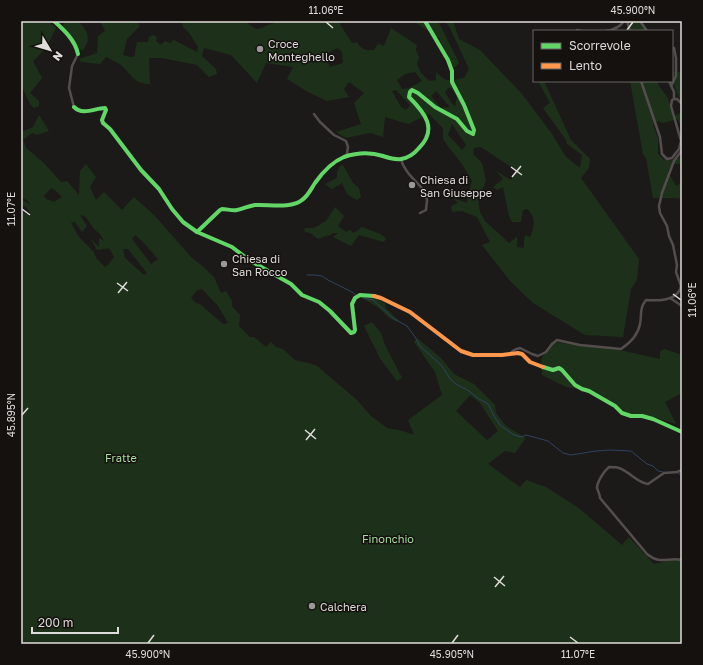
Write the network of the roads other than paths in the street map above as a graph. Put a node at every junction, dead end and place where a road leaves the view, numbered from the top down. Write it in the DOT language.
graph roads {
  1 [pos="54,21"];
  2 [pos="425,21"];
  3 [pos="626,21"];
  4 [pos="640,21"];
  5 [pos="609,30"];
  6 [pos="646,30"];
  7 [pos="674,48"];
  8 [pos="78,54"];
  9 [pos="641,82"];
  10 [pos="670,82"];
  11 [pos="671,86"];
  12 [pos="674,99"];
  13 [pos="682,104"];
  14 [pos="74,107"];
  15 [pos="314,114"];
  16 [pos="681,141"];
  17 [pos="682,150"];
  18 [pos="347,156"];
  19 [pos="400,159"];
  20 [pos="420,213"];
  21 [pos="199,233"];
  22 [pos="670,298"];
  23 [pos="682,306"];
  24 [pos="510,355"];
  25 [pos="682,432"];
  26 [pos="682,470"];
  27 [pos="682,560"];
  1 -- 8 [label="street"];
  2 -- 19 [label="street"];
  3 -- 5 [label="street"];
  4 -- 6 [label="street"];
  7 -- 11 [label="street"];
  8 -- 14 [label="street"];
  9 -- 16 [label="street"];
  10 -- 11 [label="street"];
  11 -- 12 [label="street"];
  12 -- 13 [label="street"];
  12 -- 16 [label="street"];
  14 -- 21 [label="street"];
  15 -- 18 [label="street"];
  17 -- 22 [label="street"];
  18 -- 19 [label="street"];
  18 -- 21 [label="street"];
  19 -- 20 [label="street"];
  21 -- 24 [label="street"];
  22 -- 23 [label="street"];
  22 -- 24 [label="street"];
  24 -- 25 [label="street"];
  26 -- 27 [label="street"];
}
